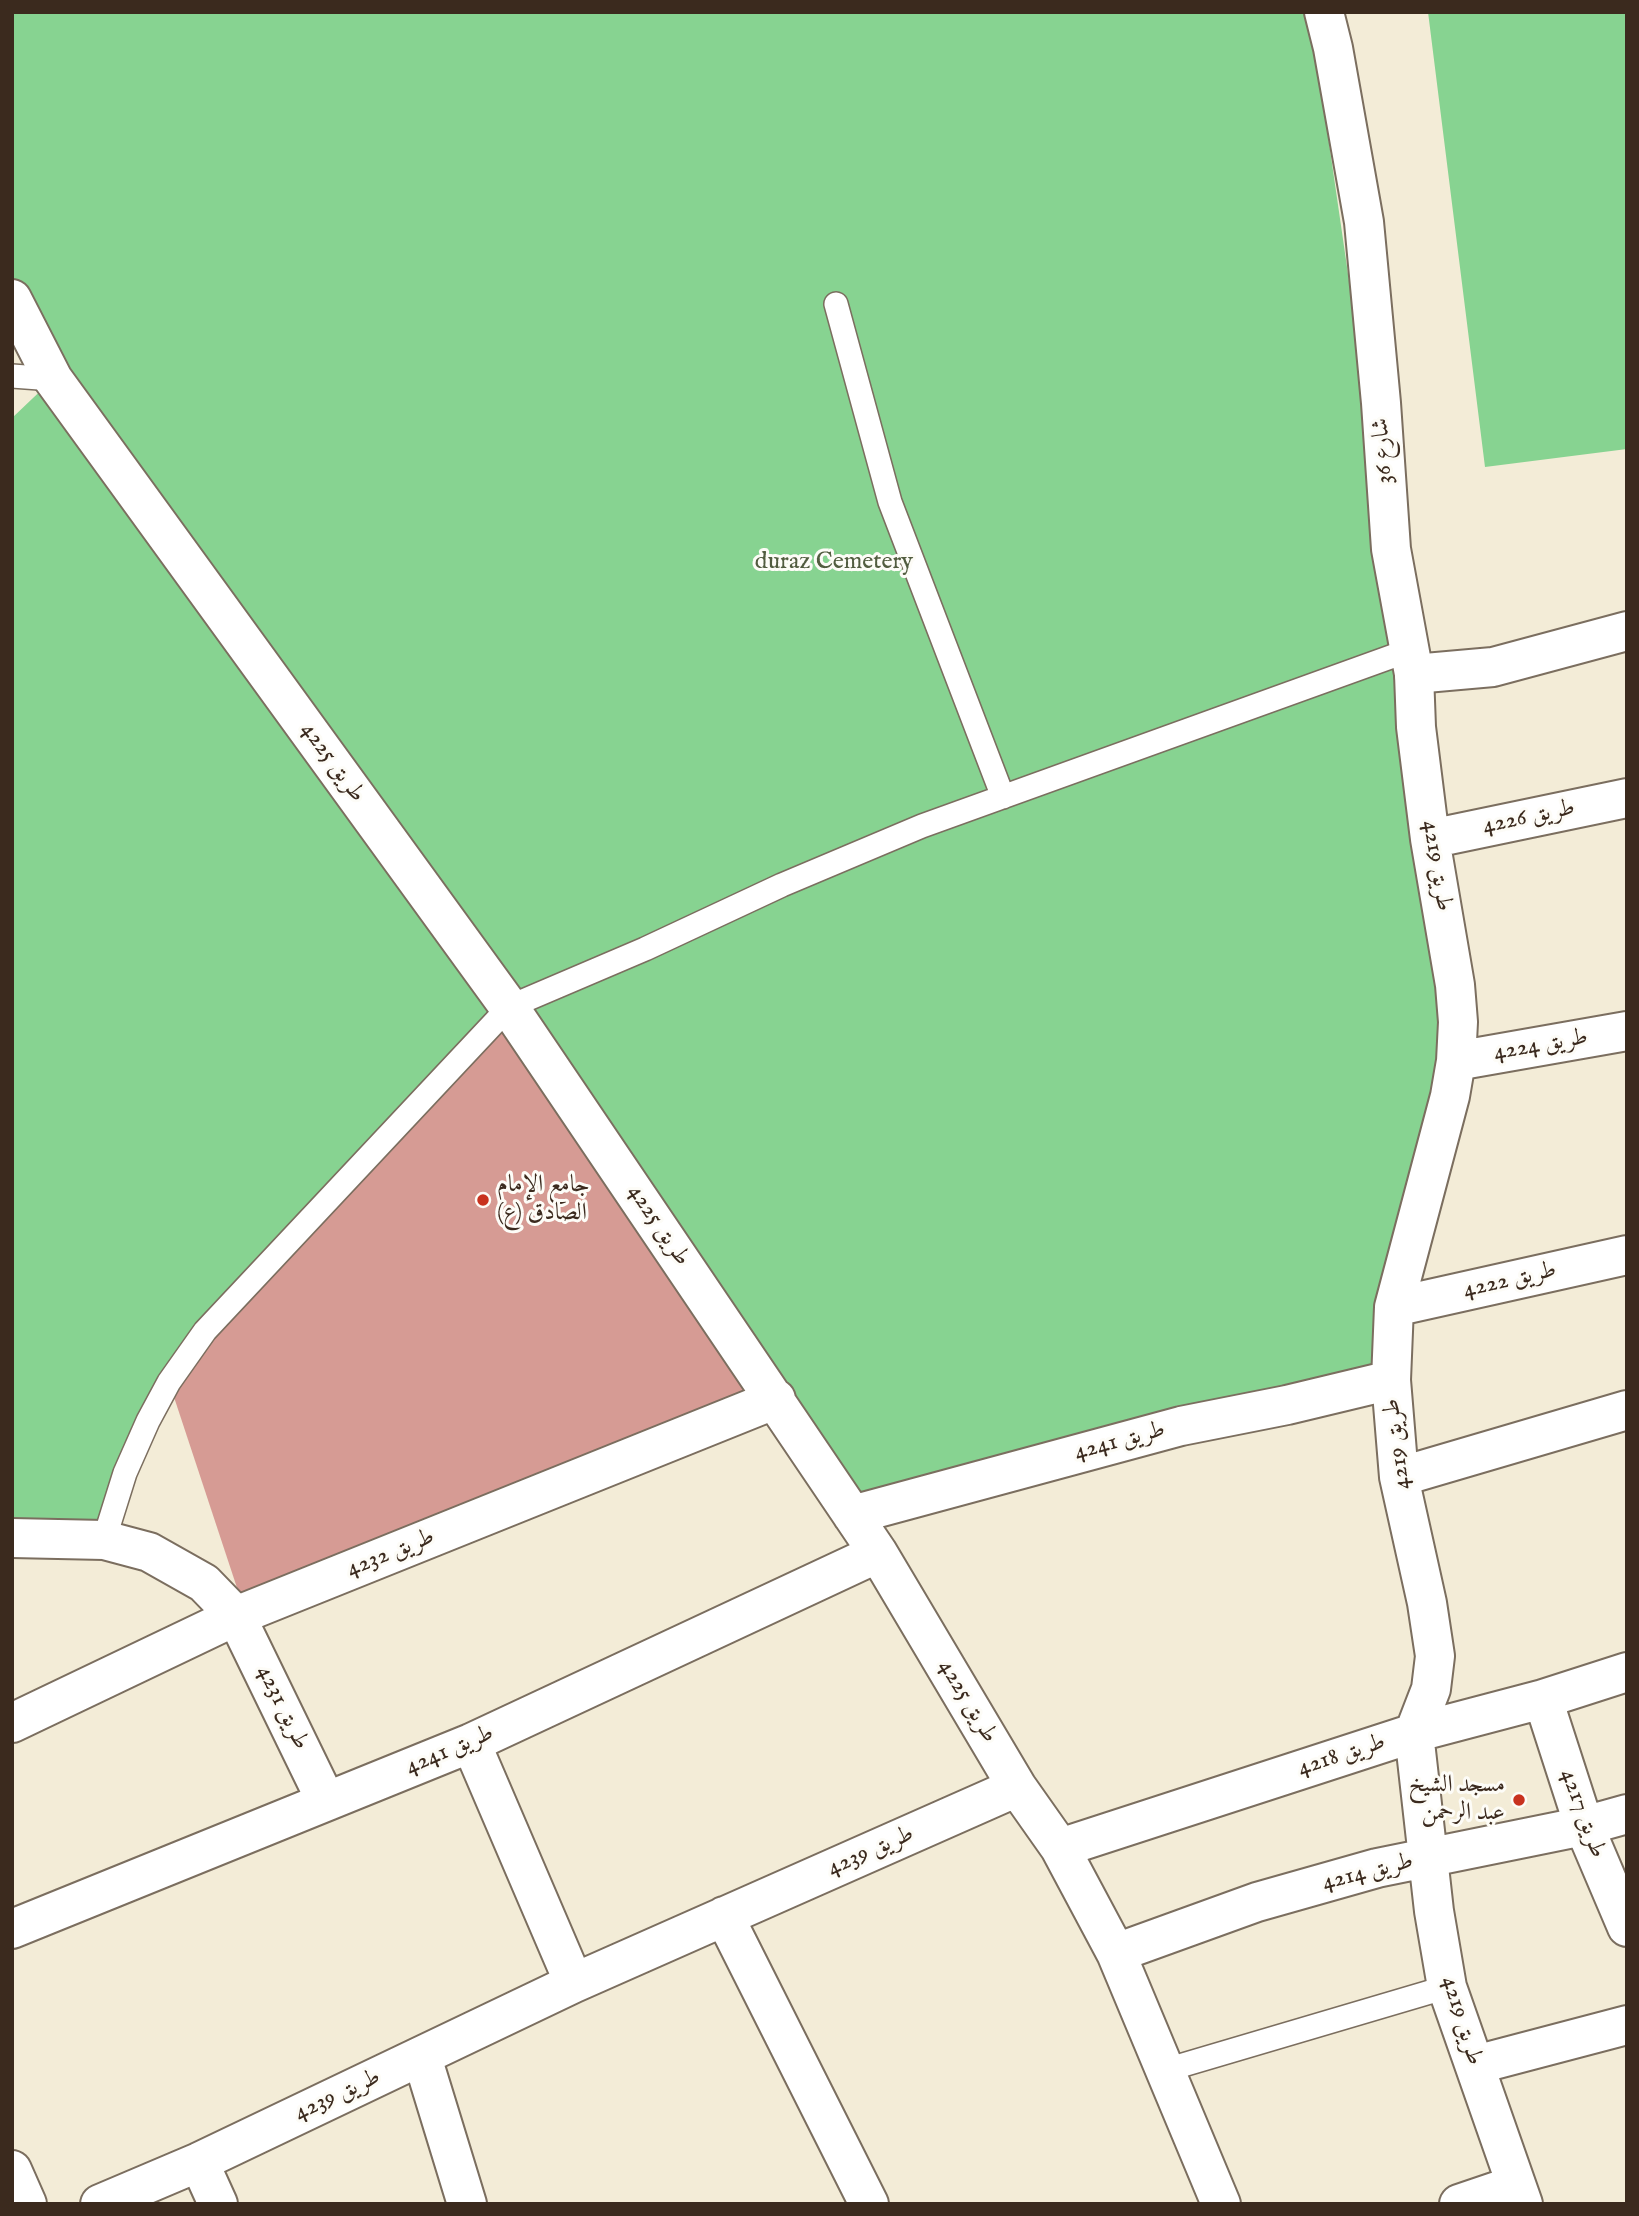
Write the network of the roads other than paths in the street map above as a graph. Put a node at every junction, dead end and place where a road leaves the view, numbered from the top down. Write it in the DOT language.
graph roads {
  1 [pos="1324,12"];
  2 [pos="12,299"];
  3 [pos="836,304"];
  4 [pos="12,376"];
  5 [pos="53,379"];
  6 [pos="1627,631"];
  7 [pos="1412,662"];
  8 [pos="1003,797"];
  9 [pos="1627,798"];
  10 [pos="1430,839"];
  11 [pos="509,1007"];
  12 [pos="1627,1031"];
  13 [pos="1456,1061"];
  14 [pos="1627,1255"];
  15 [pos="1394,1307"];
  16 [pos="1391,1380"];
  17 [pos="776,1399"];
  18 [pos="1627,1410"];
  19 [pos="1399,1477"];
  20 [pos="852,1515"];
  21 [pos="12,1538"];
  22 [pos="104,1540"];
  23 [pos="878,1553"];
  24 [pos="236,1616"];
  25 [pos="1627,1672"];
  26 [pos="1543,1699"];
  27 [pos="12,1723"];
  28 [pos="1415,1733"];
  29 [pos="471,1743"];
  30 [pos="1017,1787"];
  31 [pos="326,1801"];
  32 [pos="1627,1814"];
  33 [pos="1584,1826"];
  34 [pos="1060,1848"];
  35 [pos="1429,1859"];
  36 [pos="724,1916"];
  37 [pos="1627,1927"];
  38 [pos="12,1929"];
  39 [pos="1116,1953"];
  40 [pos="574,1983"];
  41 [pos="1447,1987"];
  42 [pos="1627,2025"];
  43 [pos="422,2056"];
  44 [pos="1475,2065"];
  45 [pos="1166,2070"];
  46 [pos="199,2162"];
  47 [pos="12,2170"];
  48 [pos="1519,2194"];
  49 [pos="27,2204"];
  50 [pos="100,2204"];
  51 [pos="218,2204"];
  52 [pos="467,2204"];
  53 [pos="869,2204"];
  54 [pos="1221,2204"];
  55 [pos="1459,2204"];
  1 -- 7 [label="street, شارع 36"];
  2 -- 5 [label="street, طريق 4225"];
  3 -- 8 [label="lane"];
  4 -- 5 [label="lane"];
  5 -- 11 [label="street, طريق 4225"];
  6 -- 7 [label="street"];
  7 -- 8 [label="lane"];
  7 -- 10 [label="street, طريق 4219"];
  8 -- 11 [label="lane"];
  9 -- 10 [label="street, طريق 4226"];
  10 -- 13 [label="street, طريق 4219"];
  11 -- 17 [label="street, طريق 4225"];
  11 -- 22 [label="lane"];
  12 -- 13 [label="street, طريق 4224"];
  13 -- 15 [label="street, طريق 4219"];
  14 -- 15 [label="street, طريق 4222"];
  15 -- 16 [label="street, طريق 4219"];
  16 -- 19 [label="street, طريق 4219"];
  16 -- 20 [label="street, طريق 4241"];
  17 -- 20 [label="street, طريق 4225"];
  17 -- 24 [label="street, طريق 4232"];
  18 -- 19 [label="street"];
  19 -- 28 [label="street, طريق 4219"];
  20 -- 23 [label="street, طريق 4225"];
  21 -- 22 [label="street, طريق 4231"];
  22 -- 24 [label="street, طريق 4231"];
  23 -- 29 [label="street, طريق 4241"];
  23 -- 30 [label="street, طريق 4225"];
  24 -- 27 [label="street, طريق 4232"];
  24 -- 31 [label="street, طريق 4231"];
  25 -- 26 [label="street, طريق 4218"];
  26 -- 28 [label="street, طريق 4218"];
  26 -- 33 [label="street, طريق 4217"];
  28 -- 34 [label="street, طريق 4218"];
  28 -- 35 [label="street, طريق 4219"];
  29 -- 31 [label="street, طريق 4241"];
  29 -- 40 [label="street"];
  30 -- 34 [label="street, طريق 4225"];
  30 -- 36 [label="street, طريق 4239"];
  31 -- 38 [label="street, طريق 4241"];
  32 -- 33 [label="street, طريق 4214"];
  33 -- 35 [label="street, طريق 4214"];
  33 -- 37 [label="street, طريق 4217"];
  34 -- 39 [label="street, طريق 4225"];
  35 -- 39 [label="street, طريق 4214"];
  35 -- 41 [label="street, طريق 4219"];
  36 -- 40 [label="street, طريق 4239"];
  36 -- 53 [label="street"];
  39 -- 45 [label="street, طريق 4225"];
  40 -- 43 [label="street, طريق 4239"];
  41 -- 44 [label="street, طريق 4219"];
  41 -- 45 [label="lane"];
  42 -- 44 [label="street"];
  43 -- 46 [label="street, طريق 4239"];
  43 -- 52 [label="street"];
  44 -- 48 [label="street, طريق 4219"];
  45 -- 54 [label="street, طريق 4225"];
  46 -- 50 [label="street, طريق 4239"];
  46 -- 51 [label="street"];
  47 -- 49 [label="street"];
  48 -- 55 [label="street"];
}
